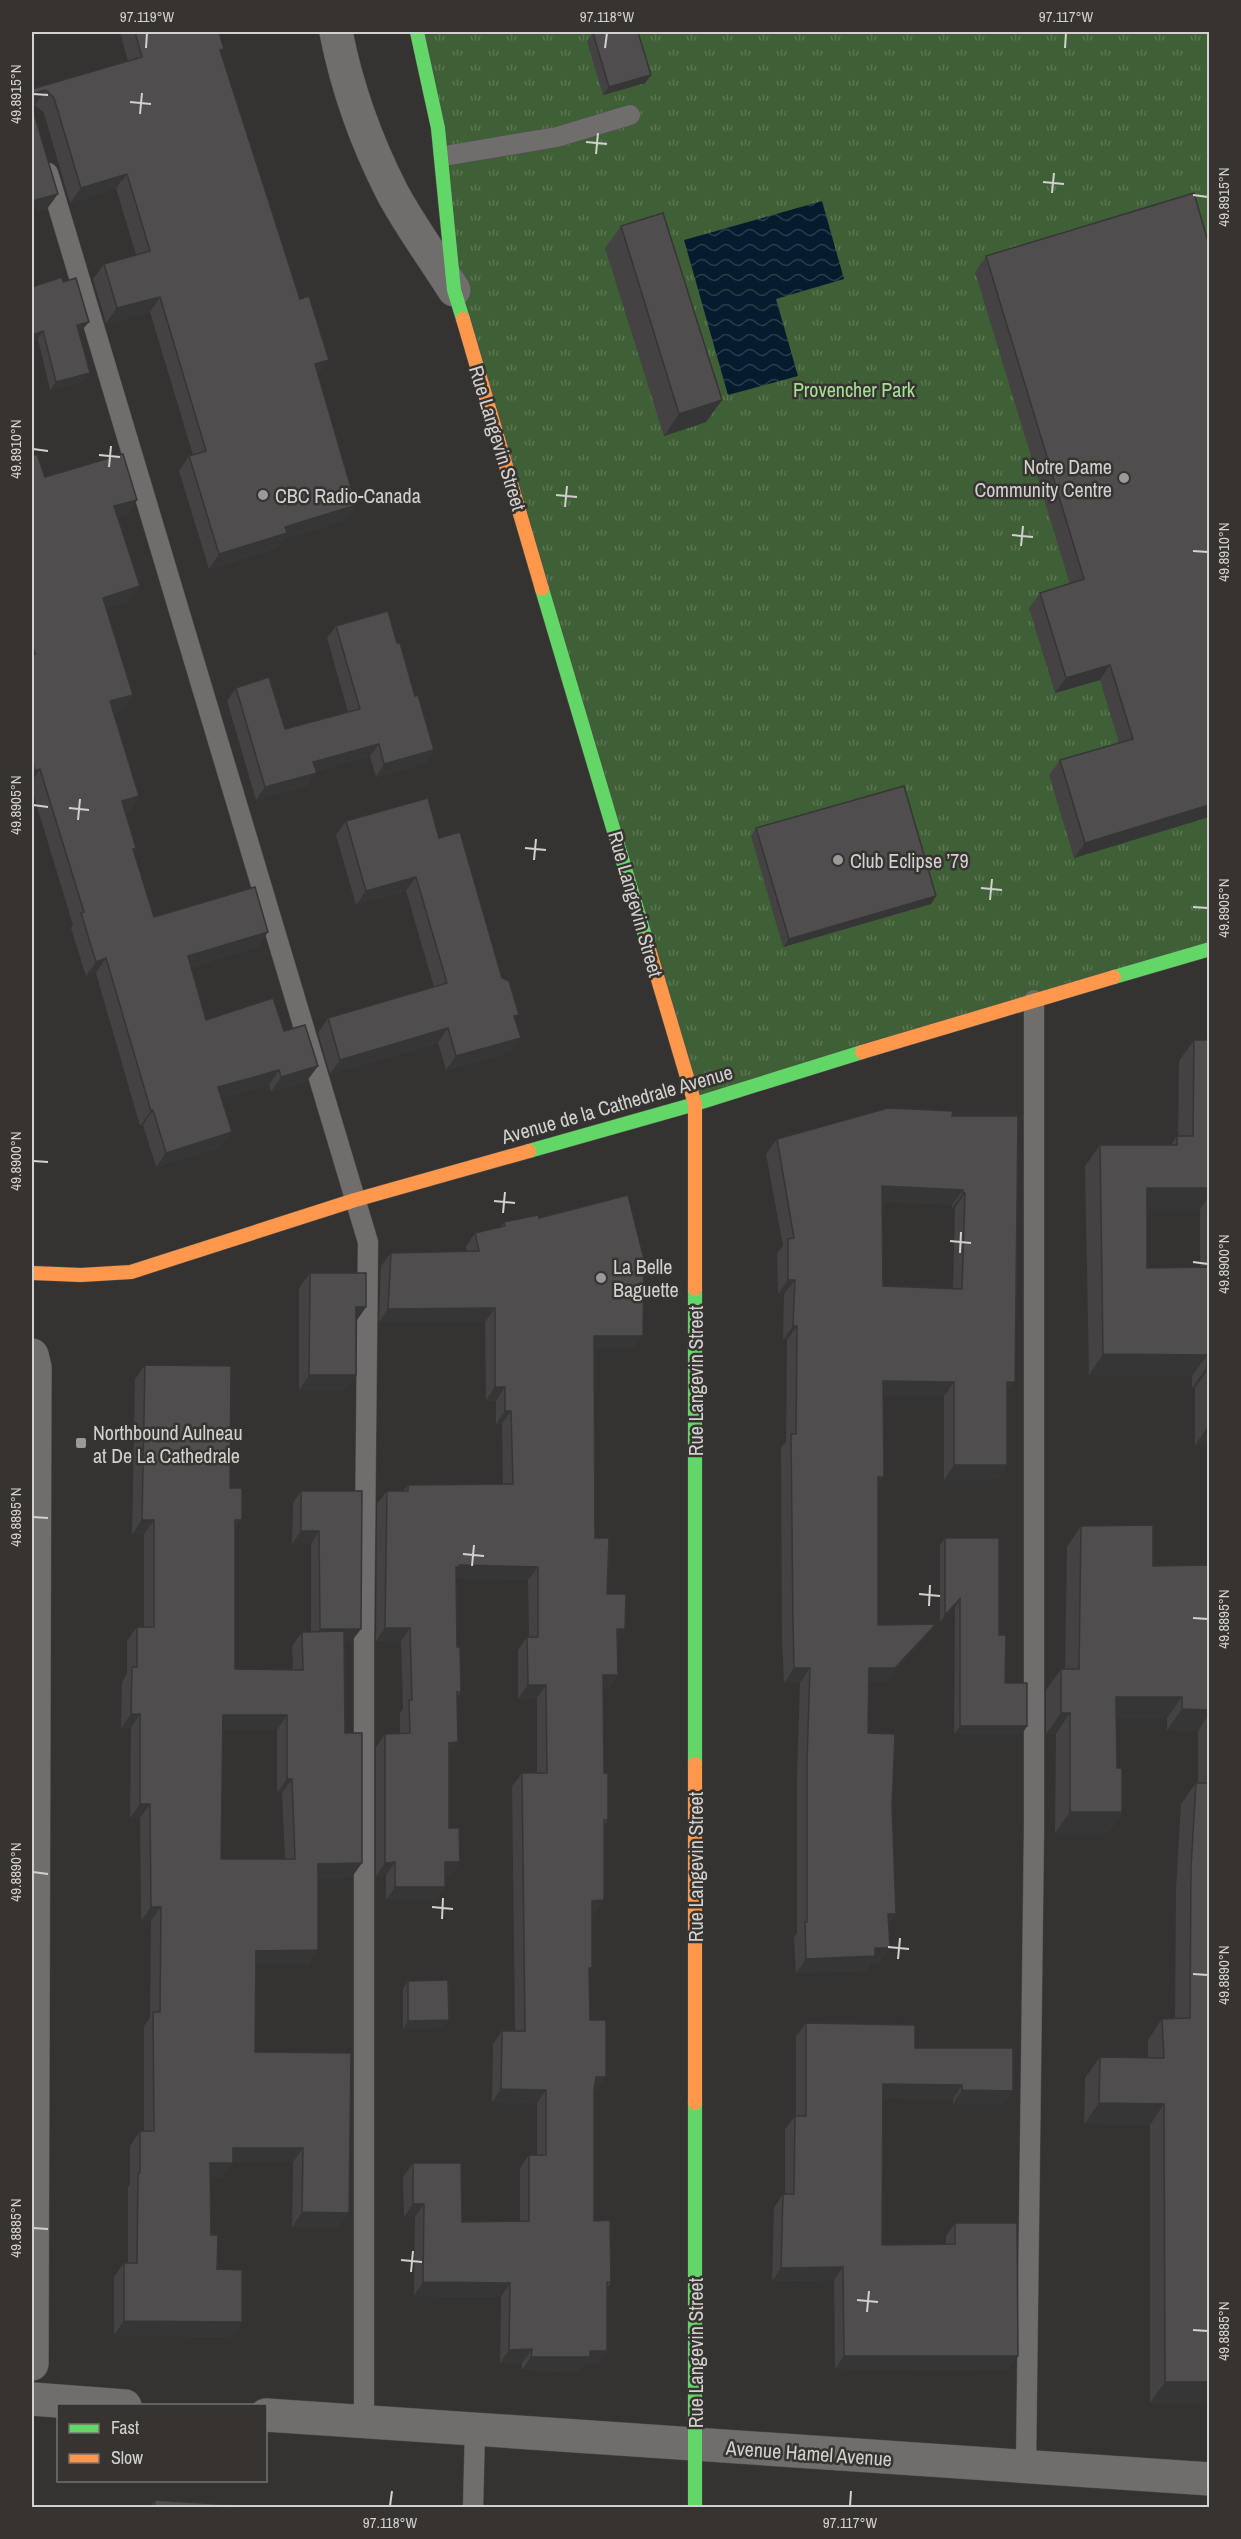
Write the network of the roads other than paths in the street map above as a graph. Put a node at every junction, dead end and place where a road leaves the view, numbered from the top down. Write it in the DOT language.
graph roads {
  1 [pos="336,32"];
  2 [pos="417,32"];
  3 [pos="630,115"];
  4 [pos="41,149"];
  5 [pos="444,156"];
  6 [pos="454,290"];
  7 [pos="1209,949"];
  8 [pos="1034,999"];
  9 [pos="695,1104"];
  10 [pos="355,1200"];
  11 [pos="32,1273"];
  12 [pos="32,1355"];
  13 [pos="32,1899"];
  14 [pos="32,2255"];
  15 [pos="32,2364"];
  16 [pos="32,2399"];
  17 [pos="98,2404"];
  18 [pos="267,2415"];
  19 [pos="364,2422"];
  20 [pos="475,2430"];
  21 [pos="695,2445"];
  22 [pos="1026,2467"];
  23 [pos="1209,2480"];
  24 [pos="473,2508"];
  25 [pos="696,2508"];
  1 -- 6 [label="street, Rue Langevin Street"];
  2 -- 5 [label="street, Rue Langevin Street"];
  3 -- 5 [label="lane"];
  4 -- 10 [label="lane"];
  5 -- 6 [label="street, Rue Langevin Street"];
  6 -- 9 [label="street, Rue Langevin Street"];
  7 -- 8 [label="street, Avenue de la Cathedrale Avenue"];
  8 -- 9 [label="street, Avenue de la Cathedrale Avenue"];
  8 -- 22 [label="lane"];
  9 -- 10 [label="street, Avenue de la Cathedrale Avenue"];
  9 -- 21 [label="street, Rue Langevin Street"];
  10 -- 11 [label="street, Avenue de la Cathedrale Avenue"];
  10 -- 19 [label="lane"];
  12 -- 13 [label="street"];
  13 -- 14 [label="street"];
  14 -- 15 [label="street"];
  16 -- 17 [label="street"];
  18 -- 19 [label="street, Avenue Hamel Avenue"];
  19 -- 20 [label="street, Avenue Hamel Avenue"];
  20 -- 21 [label="street, Avenue Hamel Avenue"];
  20 -- 24 [label="lane"];
  21 -- 22 [label="street, Avenue Hamel Avenue"];
  21 -- 25 [label="street, Rue Langevin Street"];
  22 -- 23 [label="street, Avenue Hamel Avenue"];
}
